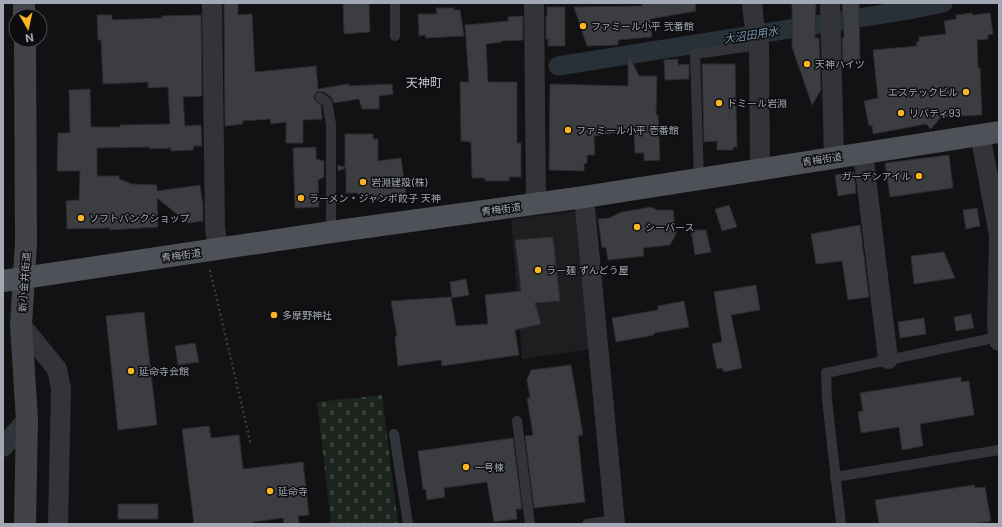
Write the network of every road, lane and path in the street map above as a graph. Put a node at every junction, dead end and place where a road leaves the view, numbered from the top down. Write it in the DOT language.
graph roads {
  1 [pos="212,3"];
  2 [pos="395,3"];
  3 [pos="534,3"];
  4 [pos="830,7"];
  5 [pos="753,12"];
  6 [pos="395,36"];
  7 [pos="758,43"];
  8 [pos="25,48"];
  9 [pos="320,97"];
  10 [pos="990,133"];
  11 [pos="863,153"];
  12 [pos="834,157"];
  13 [pos="760,169"];
  14 [pos="699,179"];
  15 [pos="584,197"];
  16 [pos="536,204"];
  17 [pos="331,232"];
  18 [pos="999,235"];
  19 [pos="999,239"];
  20 [pos="218,249"];
  21 [pos="210,270"];
  22 [pos="13,279"];
  23 [pos="21,325"];
  24 [pos="998,337"];
  25 [pos="999,341"];
  26 [pos="888,359"];
  27 [pos="26,420"];
  28 [pos="517,421"];
  29 [pos="394,434"];
  30 [pos="250,445"];
  31 [pos="3,447"];
  32 [pos="999,450"];
  33 [pos="835,477"];
  34 [pos="614,522"];
  35 [pos="25,524"];
  36 [pos="58,524"];
  37 [pos="408,524"];
  38 [pos="530,524"];
  39 [pos="587,524"];
  40 [pos="841,524"];
  1 -- 20 [label="street"];
  2 -- 6 [label="lane"];
  3 -- 16 [label="street"];
  4 -- 12 [label="street"];
  5 -- 7 [label="street"];
  7 -- 13 [label="street"];
  7 -- 14 [label="lane"];
  8 -- 22 [label="main road, 新小金井街道"];
  9 -- 17 [label="lane"];
  10 -- 11 [label="main road, 青梅街道"];
  10 -- 18 [label="street"];
  11 -- 12 [label="main road, 青梅街道"];
  11 -- 26 [label="street"];
  12 -- 13 [label="main road, 青梅街道"];
  13 -- 14 [label="main road, 青梅街道"];
  14 -- 15 [label="main road, 青梅街道"];
  15 -- 16 [label="main road, 青梅街道"];
  15 -- 34 [label="street"];
  16 -- 17 [label="main road, 青梅街道"];
  17 -- 20 [label="main road, 青梅街道"];
  19 -- 24 [label="street"];
  20 -- 22 [label="main road, 青梅街道"];
  21 -- 30 [label="path"];
  22 -- 23 [label="main road, 新小金井街道"];
  23 -- 27 [label="main road, 新小金井街道"];
  23 -- 36 [label="street"];
  24 -- 25 [label="street"];
  24 -- 26 [label="lane"];
  26 -- 33 [label="lane"];
  27 -- 31 [label="street"];
  27 -- 35 [label="main road, 新小金井街道"];
  28 -- 38 [label="lane"];
  29 -- 37 [label="lane"];
  32 -- 33 [label="lane"];
  33 -- 40 [label="lane"];
  34 -- 39 [label="lane"];
}
